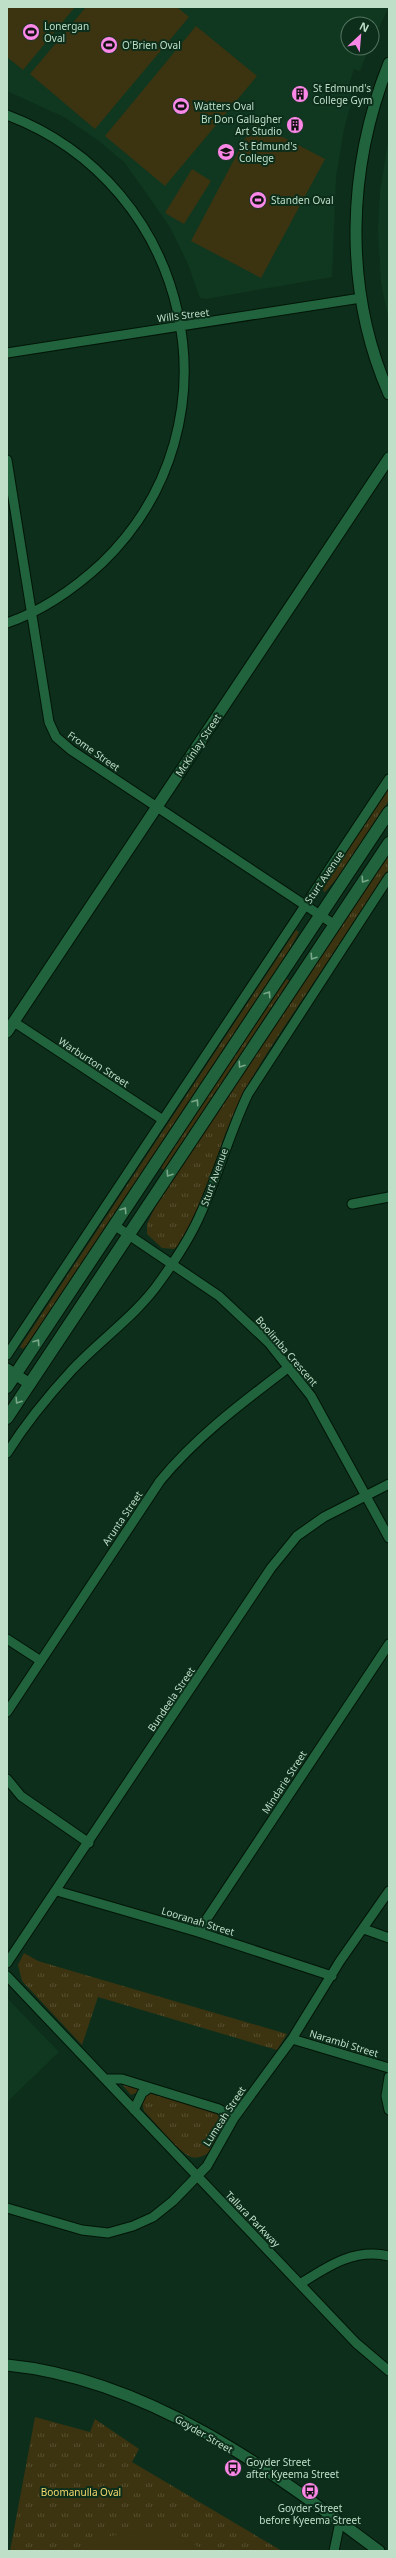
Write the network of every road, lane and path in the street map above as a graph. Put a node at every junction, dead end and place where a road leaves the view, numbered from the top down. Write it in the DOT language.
graph roads {
  1 [pos="389,63"];
  2 [pos="7,114"];
  3 [pos="361,298"];
  4 [pos="181,326"];
  5 [pos="7,354"];
  6 [pos="389,394"];
  7 [pos="389,458"];
  8 [pos="7,460"];
  9 [pos="31,612"];
  10 [pos="7,622"];
  11 [pos="389,779"];
  12 [pos="157,807"];
  13 [pos="389,812"];
  14 [pos="389,843"];
  15 [pos="389,877"];
  16 [pos="305,905"];
  17 [pos="320,915"];
  18 [pos="335,925"];
  19 [pos="14,1022"];
  20 [pos="7,1032"];
  21 [pos="162,1120"];
  22 [pos="389,1197"];
  23 [pos="352,1204"];
  24 [pos="114,1225"];
  25 [pos="128,1235"];
  26 [pos="172,1264"];
  27 [pos="7,1355"];
  28 [pos="289,1367"];
  29 [pos="11,1372"];
  30 [pos="30,1384"];
  31 [pos="7,1387"];
  32 [pos="7,1418"];
  33 [pos="7,1453"];
  34 [pos="389,1484"];
  35 [pos="367,1495"];
  36 [pos="389,1538"];
  37 [pos="7,1639"];
  38 [pos="389,1644"];
  39 [pos="41,1661"];
  40 [pos="7,1712"];
  41 [pos="7,1779"];
  42 [pos="89,1843"];
  43 [pos="57,1891"];
  44 [pos="389,1891"];
  45 [pos="364,1929"];
  46 [pos="198,1932"];
  47 [pos="389,1938"];
  48 [pos="7,1963"];
  49 [pos="7,1976"];
  50 [pos="332,1976"];
  51 [pos="292,2039"];
  52 [pos="389,2068"];
  53 [pos="389,2077"];
  54 [pos="105,2079"];
  55 [pos="149,2088"];
  56 [pos="134,2110"];
  57 [pos="389,2110"];
  58 [pos="234,2118"];
  59 [pos="197,2176"];
  60 [pos="7,2208"];
  61 [pos="389,2256"];
  62 [pos="300,2284"];
  63 [pos="7,2365"];
  64 [pos="389,2371"];
  65 [pos="340,2522"];
  66 [pos="334,2551"];
  67 [pos="379,2551"];
  1 -- 3 [label="street"];
  2 -- 4 [label="street"];
  3 -- 4 [label="street, Wills Street"];
  3 -- 6 [label="street"];
  4 -- 5 [label="street, Wills Street"];
  4 -- 9 [label="street"];
  7 -- 12 [label="street, McKinlay Street"];
  8 -- 9 [label="street, Frome Street"];
  9 -- 10 [label="street"];
  9 -- 12 [label="street, Frome Street"];
  11 -- 16 [label="street, Sturt Avenue"];
  12 -- 16 [label="street, Frome Street"];
  12 -- 19 [label="street, McKinlay Street"];
  13 -- 17 [label="main road, Sturt Avenue"];
  14 -- 18 [label="main road, one-way"];
  15 -- 26 [label="street, Sturt Avenue"];
  16 -- 17 [label="street, Frome Street"];
  16 -- 21 [label="street, Sturt Avenue"];
  17 -- 18 [label="street, Frome Street"];
  24 -- 17 [label="main road, Sturt Avenue, one-way"];
  18 -- 25 [label="main road, one-way"];
  19 -- 20 [label="street, McKinlay Street"];
  19 -- 21 [label="street, Warburton Street"];
  21 -- 27 [label="street, Sturt Avenue"];
  22 -- 23 [label="street"];
  24 -- 25 [label="street, Boolimba Crescent"];
  29 -- 24 [label="main road, Sturt Avenue, one-way"];
  25 -- 26 [label="street, Boolimba Crescent"];
  25 -- 30 [label="main road"];
  26 -- 28 [label="street, Boolimba Crescent"];
  26 -- 33 [label="street, Sturt Avenue"];
  28 -- 35 [label="street, Boolimba Crescent"];
  28 -- 39 [label="street, Arunta Street"];
  29 -- 30 [label="street"];
  29 -- 31 [label="main road, Sturt Avenue"];
  30 -- 32 [label="main road, one-way"];
  34 -- 35 [label="street, Bundeela Street"];
  35 -- 36 [label="street, Boolimba Crescent"];
  35 -- 42 [label="street, Bundeela Street"];
  37 -- 39 [label="street"];
  38 -- 46 [label="street, Mindarie Street"];
  39 -- 40 [label="street, Arunta Street"];
  41 -- 42 [label="street"];
  42 -- 43 [label="street, Bundeela Street"];
  43 -- 46 [label="street, Looranah Street"];
  43 -- 48 [label="street, Bundeela Street"];
  44 -- 45 [label="street, Lumeah Street"];
  45 -- 47 [label="street"];
  45 -- 50 [label="street, Lumeah Street"];
  46 -- 50 [label="street, Looranah Street"];
  49 -- 54 [label="street, Tallara Parkway"];
  50 -- 51 [label="street, Lumeah Street"];
  51 -- 52 [label="street, Narambi Street"];
  51 -- 58 [label="street, Lumeah Street"];
  53 -- 57 [label="street"];
  54 -- 55 [label="street"];
  54 -- 56 [label="street, Tallara Parkway"];
  55 -- 56 [label="street"];
  55 -- 58 [label="street"];
  56 -- 59 [label="street, Tallara Parkway"];
  58 -- 59 [label="street, Lumeah Street"];
  59 -- 60 [label="street, Lumeah Street"];
  59 -- 62 [label="street, Tallara Parkway"];
  61 -- 62 [label="street"];
  62 -- 64 [label="street, Tallara Parkway"];
  63 -- 65 [label="street, Goyder Street"];
  65 -- 66 [label="street"];
  65 -- 67 [label="street, Goyder Street"];
}
